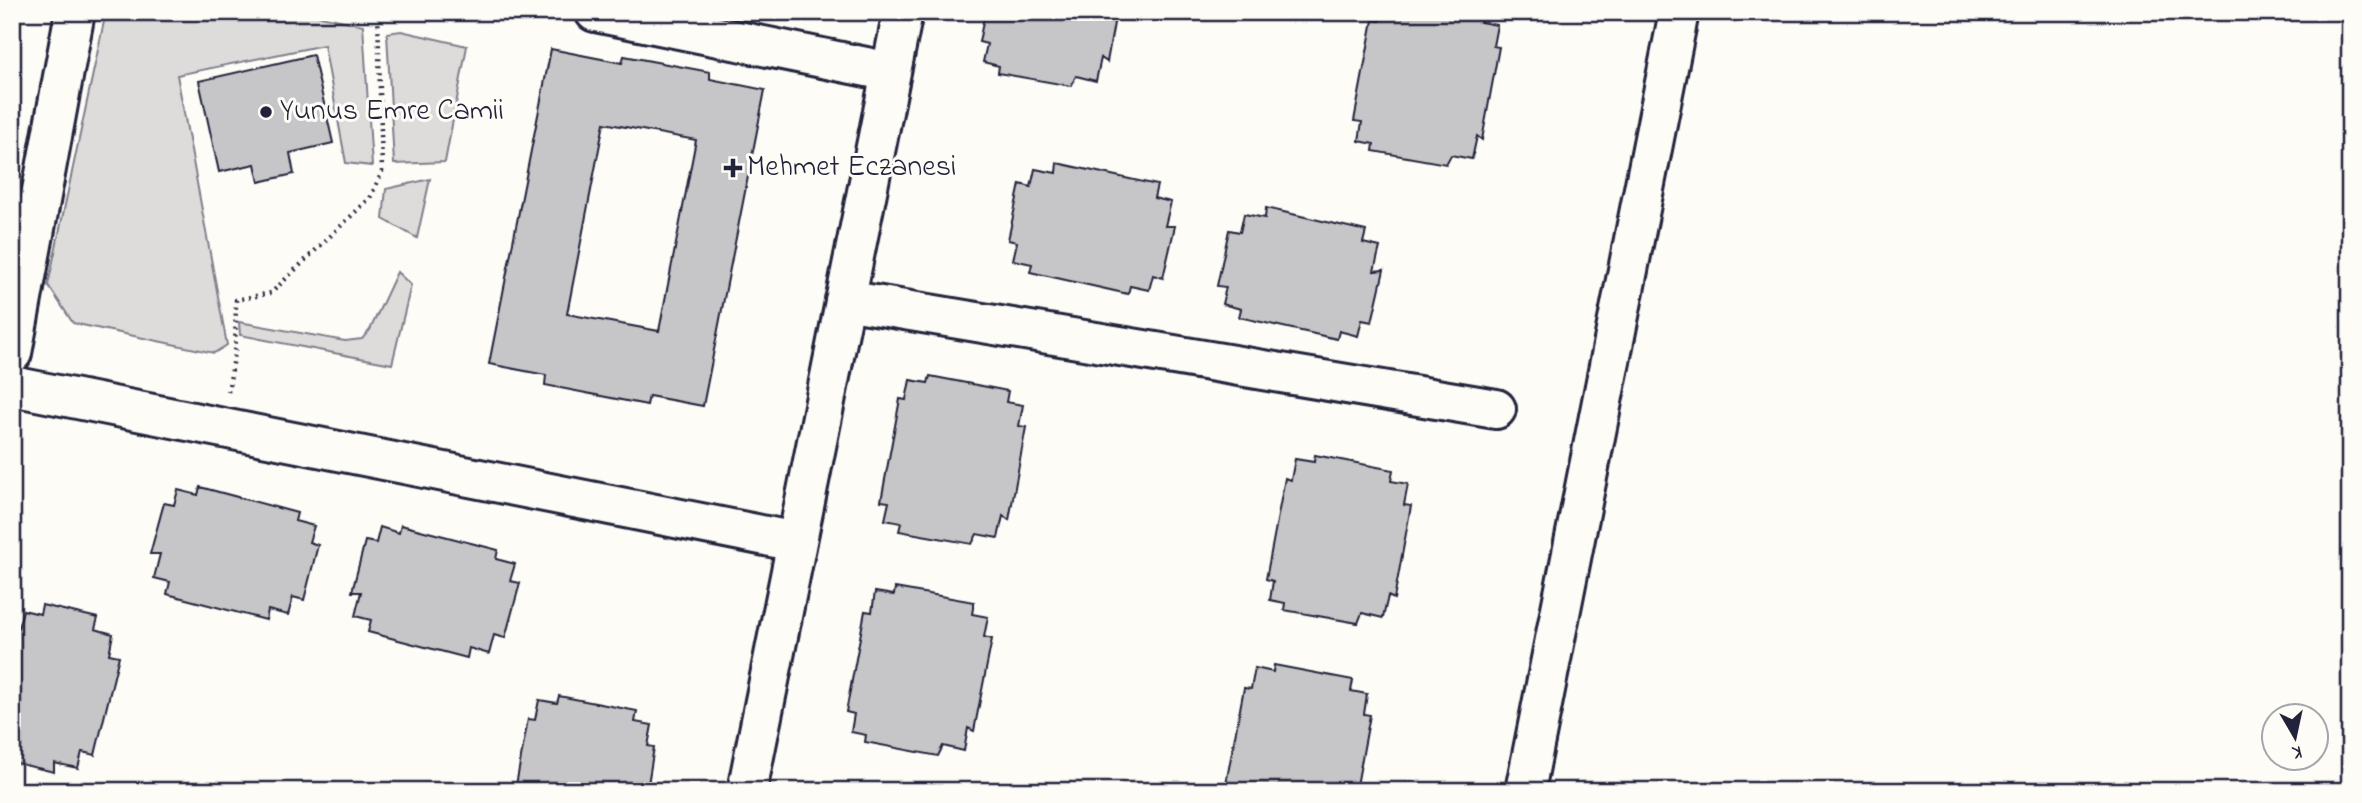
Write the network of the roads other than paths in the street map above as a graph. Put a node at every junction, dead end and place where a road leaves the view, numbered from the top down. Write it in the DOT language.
graph roads {
  1 [pos="75,12"];
  2 [pos="595,12"];
  3 [pos="903,12"];
  4 [pos="1679,12"];
  5 [pos="891,72"];
  6 [pos="845,300"];
  7 [pos="12,353"];
  8 [pos="12,386"];
  9 [pos="1496,410"];
  10 [pos="796,542"];
  11 [pos="747,791"];
  12 [pos="1525,791"];
  1 -- 7 [label="street"];
  2 -- 5 [label="street"];
  3 -- 5 [label="street"];
  4 -- 12 [label="street"];
  5 -- 6 [label="street"];
  6 -- 9 [label="street"];
  6 -- 10 [label="street"];
  8 -- 10 [label="street"];
  10 -- 11 [label="street"];
}
